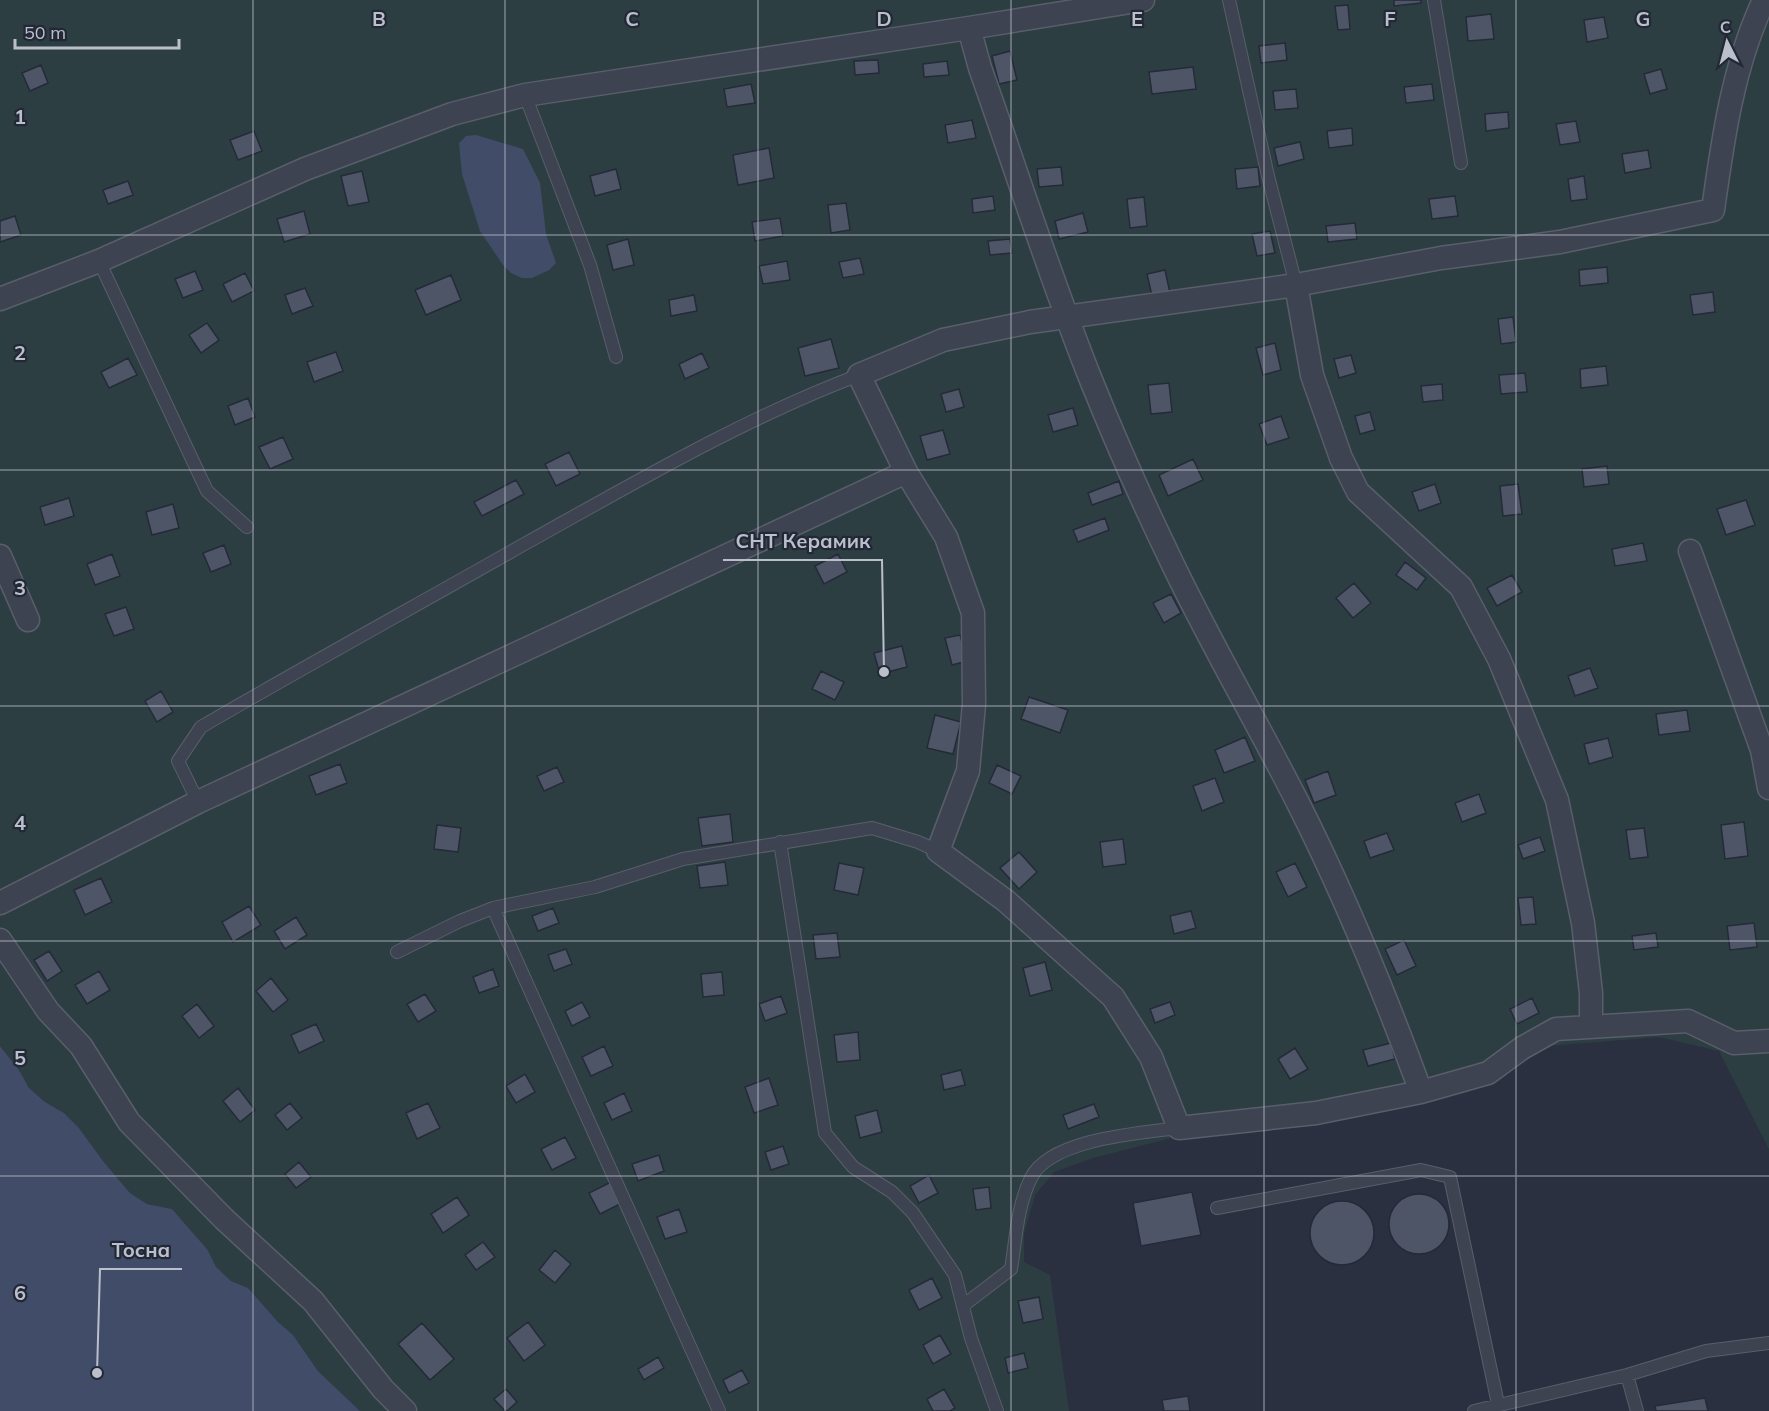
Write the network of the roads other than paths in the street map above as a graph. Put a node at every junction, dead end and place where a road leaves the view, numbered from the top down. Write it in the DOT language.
graph roads {
  1 [pos="1143,0"];
  2 [pos="1229,0"];
  3 [pos="1434,0"];
  4 [pos="1764,0"];
  5 [pos="969,28"];
  6 [pos="525,95"];
  7 [pos="1461,164"];
  8 [pos="99,261"];
  9 [pos="1296,285"];
  10 [pos="0,299"];
  11 [pos="1068,316"];
  12 [pos="616,357"];
  13 [pos="859,375"];
  14 [pos="906,472"];
  15 [pos="247,527"];
  16 [pos="1690,551"];
  17 [pos="0,556"];
  18 [pos="28,620"];
  19 [pos="1769,788"];
  20 [pos="198,802"];
  21 [pos="780,842"];
  22 [pos="938,851"];
  23 [pos="0,903"];
  24 [pos="493,908"];
  25 [pos="0,940"];
  26 [pos="397,952"];
  27 [pos="1591,1027"];
  28 [pos="1769,1041"];
  29 [pos="1421,1092"];
  30 [pos="1179,1128"];
  31 [pos="1217,1208"];
  32 [pos="964,1305"];
  33 [pos="1769,1343"];
  34 [pos="1627,1376"];
  35 [pos="1498,1404"];
  36 [pos="405,1411"];
  37 [pos="719,1411"];
  38 [pos="997,1411"];
  39 [pos="1473,1411"];
  40 [pos="1637,1411"];
  1 -- 5 [label="street"];
  2 -- 9 [label="lane"];
  3 -- 7 [label="lane"];
  4 -- 9 [label="street"];
  5 -- 6 [label="street"];
  5 -- 11 [label="street"];
  6 -- 8 [label="street"];
  6 -- 12 [label="lane"];
  8 -- 10 [label="street"];
  8 -- 15 [label="lane"];
  9 -- 11 [label="street"];
  9 -- 27 [label="street"];
  11 -- 13 [label="street"];
  11 -- 29 [label="street"];
  13 -- 14 [label="street"];
  13 -- 20 [label="lane"];
  14 -- 20 [label="street"];
  14 -- 22 [label="street"];
  16 -- 19 [label="street"];
  17 -- 18 [label="street"];
  20 -- 23 [label="street"];
  21 -- 22 [label="lane"];
  21 -- 24 [label="lane"];
  21 -- 32 [label="lane"];
  22 -- 30 [label="street"];
  24 -- 26 [label="lane"];
  24 -- 37 [label="lane"];
  25 -- 36 [label="street"];
  27 -- 28 [label="street"];
  27 -- 29 [label="street"];
  29 -- 30 [label="street"];
  30 -- 32 [label="lane"];
  31 -- 35 [label="lane"];
  32 -- 38 [label="lane"];
  33 -- 34 [label="lane"];
  34 -- 35 [label="lane"];
  34 -- 40 [label="lane"];
  35 -- 39 [label="lane"];
}
